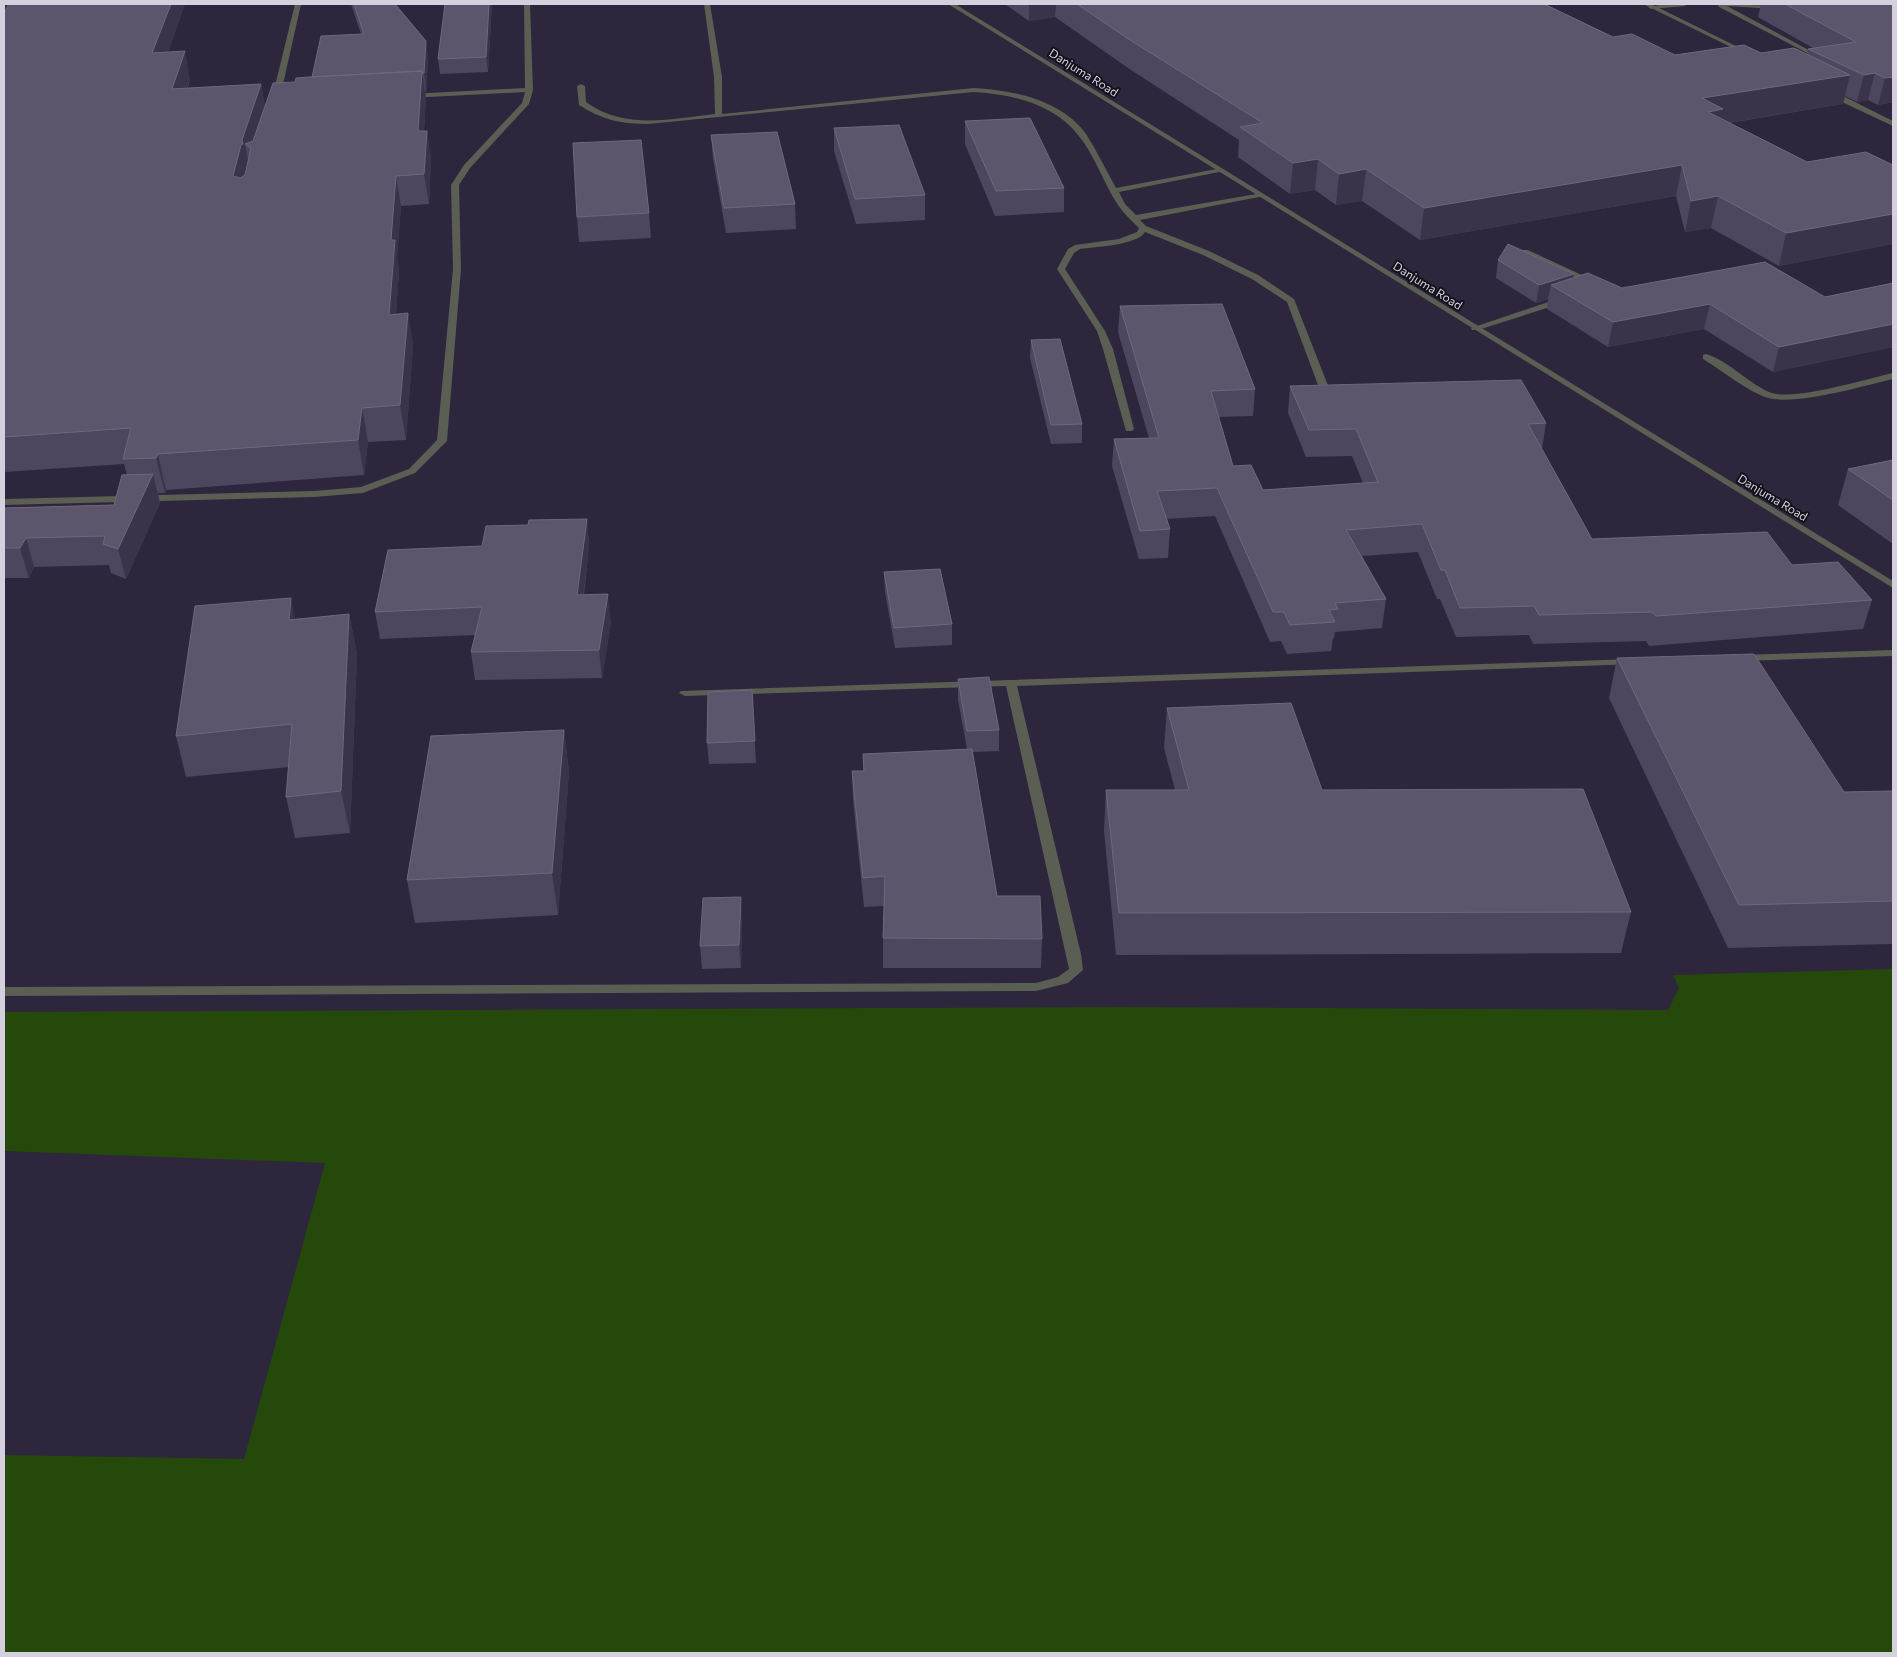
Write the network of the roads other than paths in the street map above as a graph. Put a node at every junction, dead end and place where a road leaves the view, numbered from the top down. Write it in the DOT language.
graph roads {
  1 [pos="298,4"];
  2 [pos="527,4"];
  3 [pos="707,4"];
  4 [pos="951,4"];
  5 [pos="1685,4"];
  6 [pos="1718,4"];
  7 [pos="1649,5"];
  8 [pos="1780,7"];
  9 [pos="1813,54"];
  10 [pos="1755,57"];
  11 [pos="581,86"];
  12 [pos="528,90"];
  13 [pos="1822,90"];
  14 [pos="402,96"];
  15 [pos="284,103"];
  16 [pos="719,116"];
  17 [pos="1893,124"];
  18 [pos="1219,170"];
  19 [pos="1114,191"];
  20 [pos="1259,195"];
  21 [pos="1135,218"];
  22 [pos="1143,228"];
  23 [pos="1525,252"];
  24 [pos="1585,292"];
  25 [pos="1569,298"];
  26 [pos="1475,328"];
  27 [pos="1706,357"];
  28 [pos="1893,376"];
  29 [pos="1326,393"];
  30 [pos="1129,429"];
  31 [pos="4,502"];
  32 [pos="1893,585"];
  33 [pos="1893,653"];
  34 [pos="1734,658"];
  35 [pos="1644,661"];
  36 [pos="1012,684"];
  37 [pos="685,693"];
  38 [pos="4,992"];
  1 -- 15 [label="street"];
  2 -- 12 [label="street"];
  3 -- 16 [label="street"];
  4 -- 18 [label="street, Danjuma Road"];
  5 -- 7 [label="street"];
  6 -- 8 [label="street"];
  6 -- 9 [label="street"];
  7 -- 10 [label="street"];
  11 -- 16 [label="street"];
  12 -- 14 [label="street"];
  12 -- 31 [label="street"];
  13 -- 17 [label="street"];
  16 -- 19 [label="street"];
  18 -- 19 [label="street"];
  18 -- 20 [label="street, Danjuma Road"];
  19 -- 21 [label="street"];
  20 -- 21 [label="street"];
  20 -- 26 [label="street, Danjuma Road"];
  21 -- 22 [label="street"];
  22 -- 29 [label="street"];
  22 -- 30 [label="street"];
  23 -- 24 [label="street"];
  25 -- 26 [label="street"];
  26 -- 32 [label="street, Danjuma Road"];
  27 -- 28 [label="street"];
  33 -- 34 [label="street"];
  35 -- 36 [label="street"];
  36 -- 37 [label="street"];
  36 -- 38 [label="street"];
}
